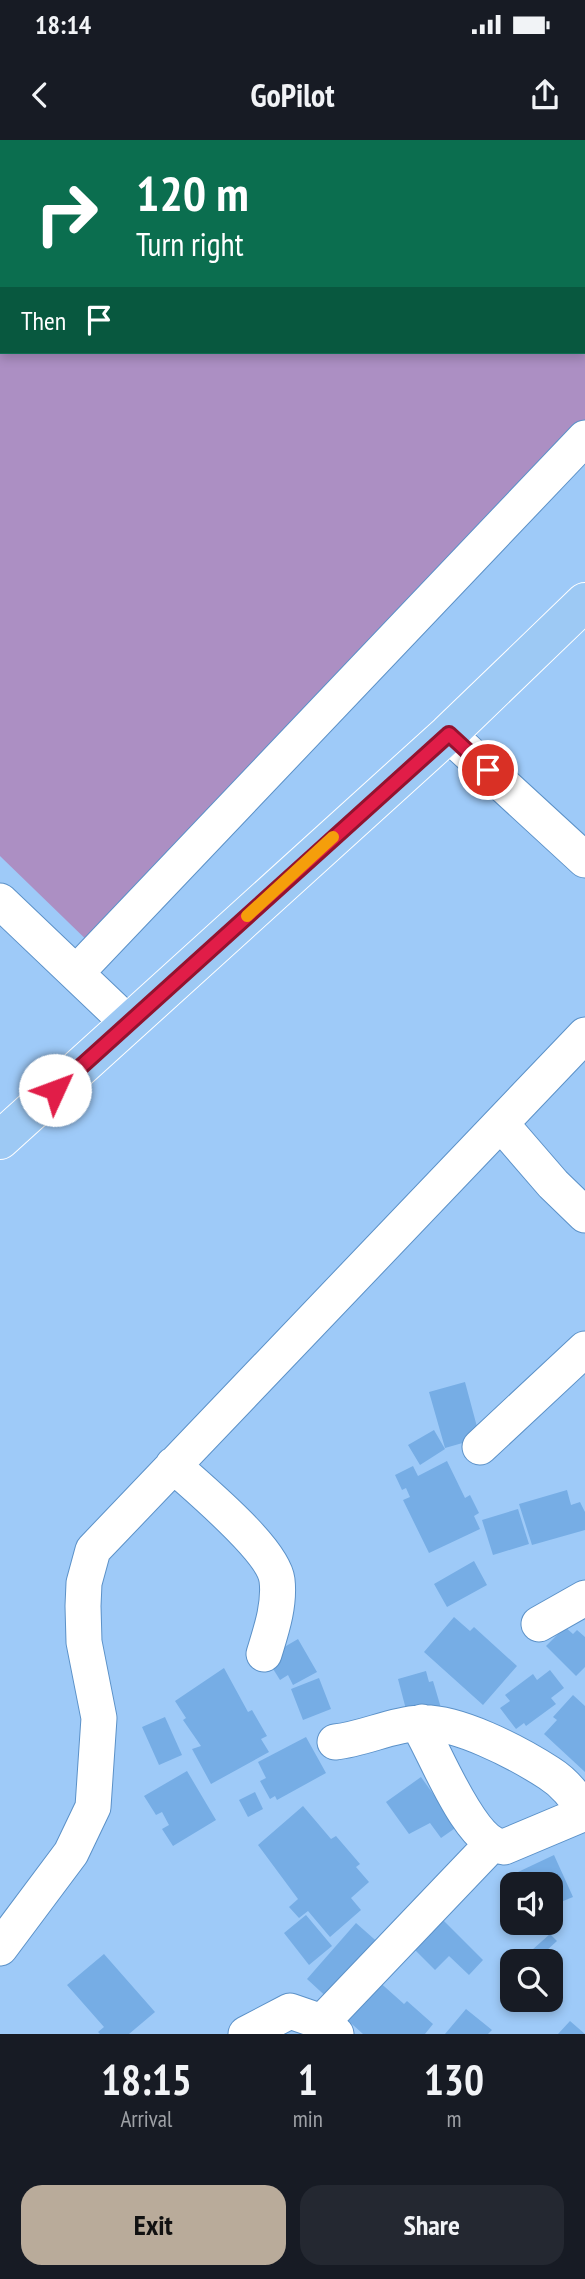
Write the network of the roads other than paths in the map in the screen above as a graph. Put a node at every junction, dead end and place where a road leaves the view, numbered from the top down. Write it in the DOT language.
graph roads {
  1 [pos="585,438"];
  2 [pos="585,601"];
  3 [pos="449,734"];
  4 [pos="585,860"];
  5 [pos="0,901"];
  6 [pos="76,973"];
  7 [pos="128,1023"];
  8 [pos="585,1035"];
  9 [pos="502,1125"];
  10 [pos="0,1140"];
  11 [pos="585,1215"];
  12 [pos="585,1349"];
  13 [pos="480,1447"];
  14 [pos="173,1465"];
  15 [pos="585,1598"];
  16 [pos="539,1624"];
  17 [pos="264,1654"];
  18 [pos="422,1723"];
  19 [pos="335,1742"];
  20 [pos="585,1813"];
  21 [pos="491,1845"];
  22 [pos="0,1948"];
  23 [pos="329,2028"];
  24 [pos="246,2034"];
  1 -- 6 [label="street"];
  2 -- 3 [label="main road"];
  3 -- 4 [label="street"];
  3 -- 7 [label="main road"];
  5 -- 6 [label="street"];
  6 -- 7 [label="street"];
  7 -- 10 [label="main road"];
  8 -- 9 [label="street"];
  9 -- 11 [label="street"];
  9 -- 14 [label="street"];
  12 -- 13 [label="street"];
  14 -- 17 [label="street"];
  14 -- 22 [label="street"];
  15 -- 16 [label="street"];
  18 -- 19 [label="street"];
  18 -- 20 [label="street"];
  18 -- 21 [label="street"];
  20 -- 21 [label="street"];
  21 -- 23 [label="street"];
  23 -- 24 [label="street"];
}
